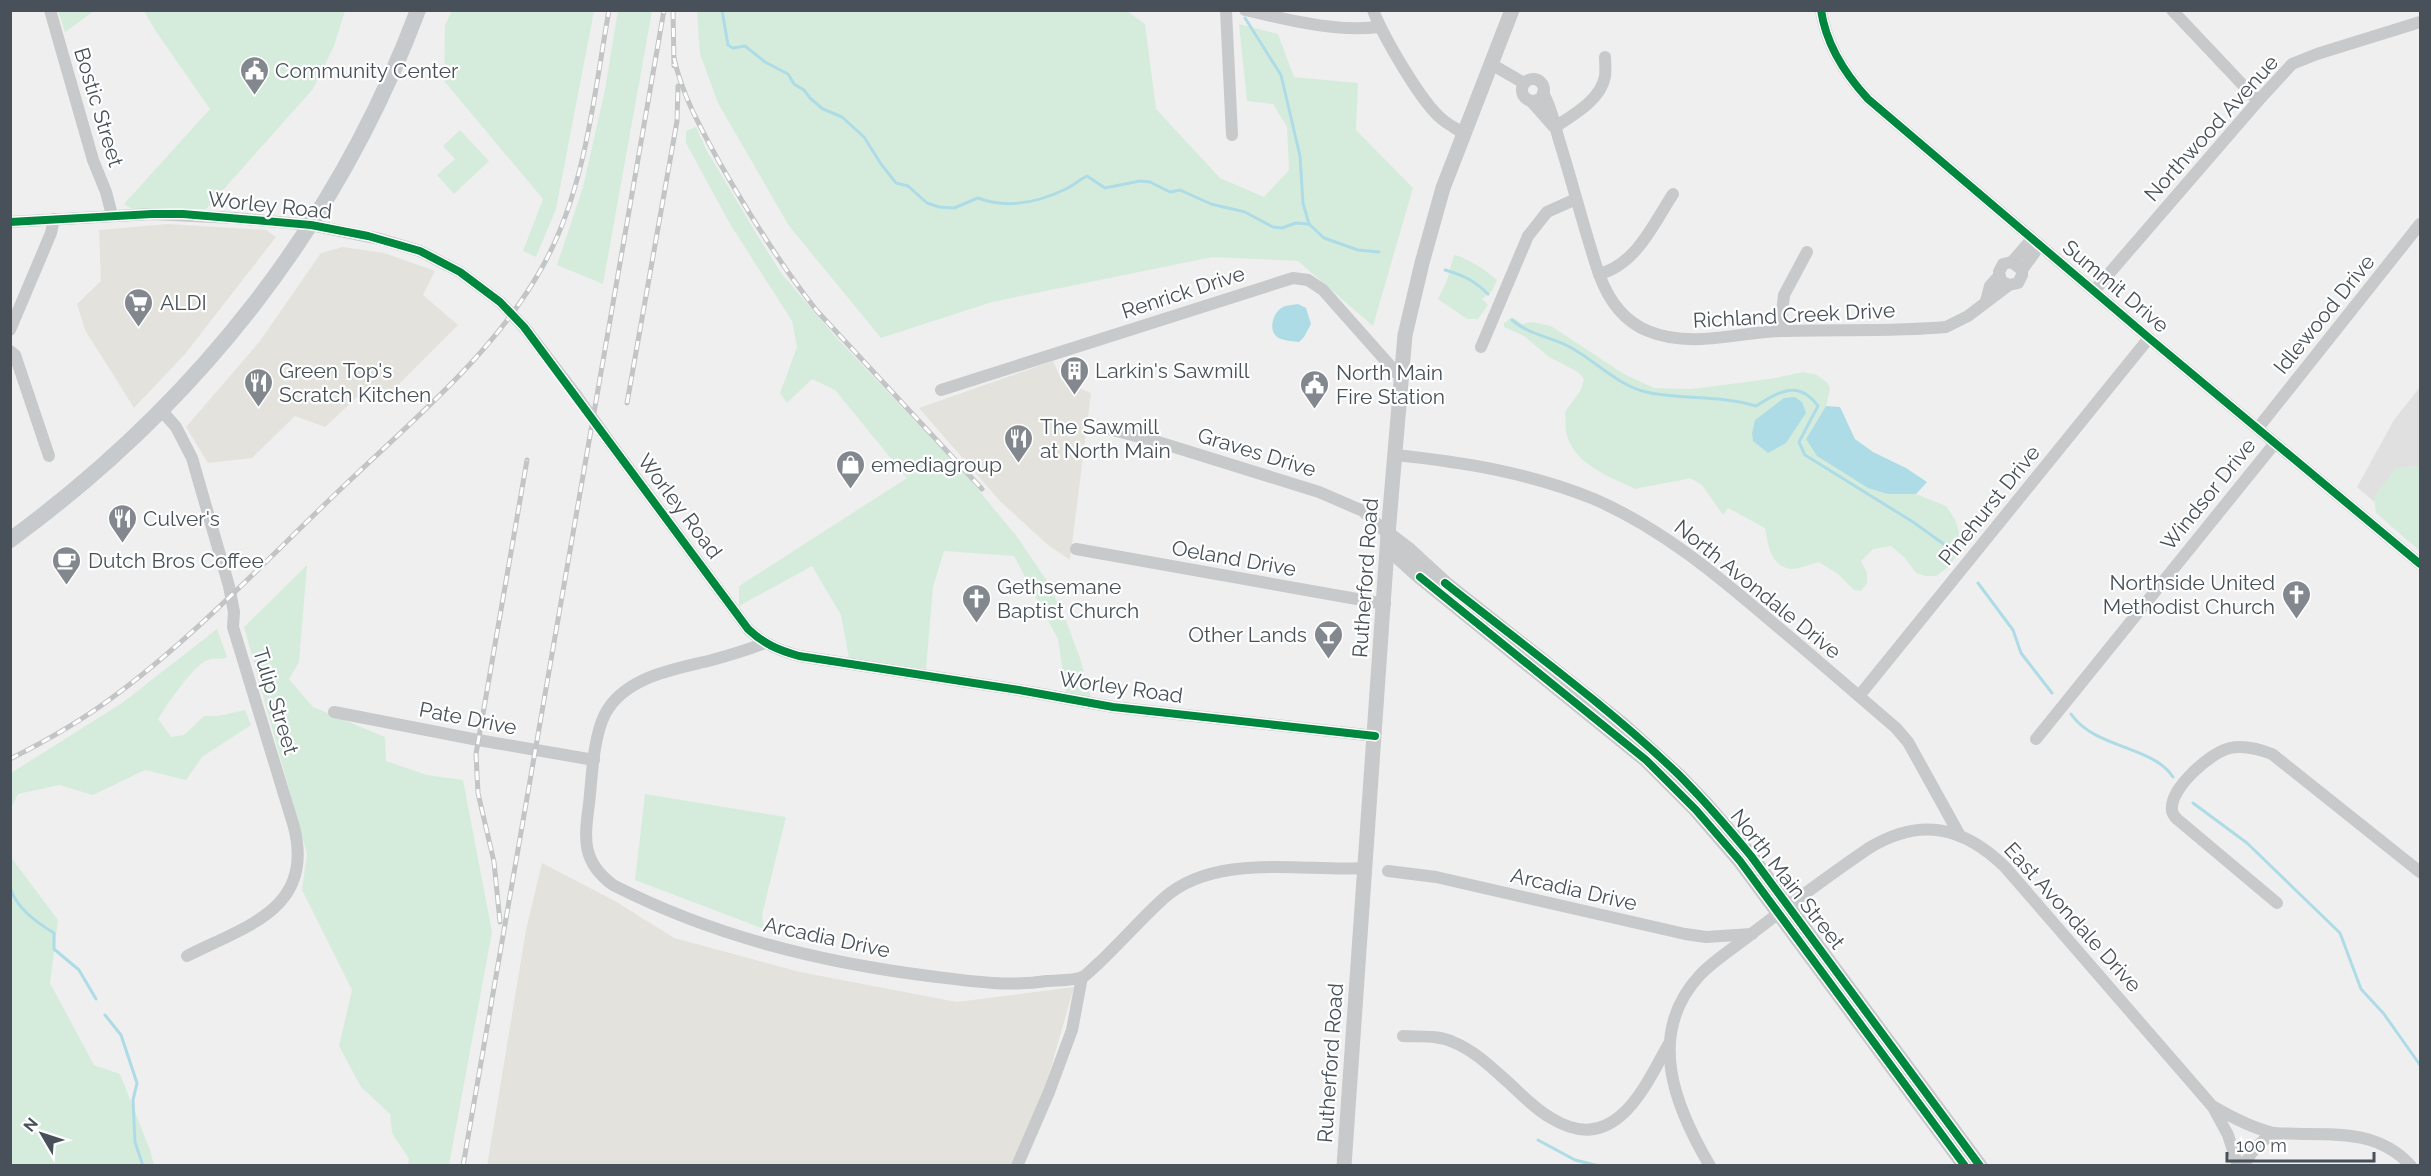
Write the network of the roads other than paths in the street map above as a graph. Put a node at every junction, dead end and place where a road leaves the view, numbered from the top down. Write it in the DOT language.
graph roads {
  1 [pos="50,10"];
  2 [pos="418,10"];
  3 [pos="1226,10"];
  4 [pos="1245,10"];
  5 [pos="1373,10"];
  6 [pos="1512,10"];
  7 [pos="1821,10"];
  8 [pos="2172,10"];
  9 [pos="2421,22"];
  10 [pos="1379,27"];
  11 [pos="1605,57"];
  12 [pos="1491,64"];
  13 [pos="1524,84"];
  14 [pos="1543,93"];
  15 [pos="1531,101"];
  16 [pos="2258,101"];
  17 [pos="1555,127"];
  18 [pos="1463,133"];
  19 [pos="1232,135"];
  20 [pos="1673,194"];
  21 [pos="1576,199"];
  22 [pos="112,215"];
  23 [pos="54,219"];
  24 [pos="10,222"];
  25 [pos="2421,224"];
  26 [pos="311,225"];
  27 [pos="2036,242"];
  28 [pos="1807,252"];
  29 [pos="2017,266"];
  30 [pos="1599,274"];
  31 [pos="1999,276"];
  32 [pos="2009,285"];
  33 [pos="2094,291"];
  34 [pos="1986,301"];
  35 [pos="10,330"];
  36 [pos="1780,331"];
  37 [pos="2149,338"];
  38 [pos="1481,347"];
  39 [pos="10,351"];
  40 [pos="1401,378"];
  41 [pos="941,390"];
  42 [pos="162,411"];
  43 [pos="1105,428"];
  44 [pos="2258,428"];
  45 [pos="2275,442"];
  46 [pos="1395,455"];
  47 [pos="49,456"];
  48 [pos="1388,534"];
  49 [pos="10,540"];
  50 [pos="1076,549"];
  51 [pos="2421,564"];
  52 [pos="1385,604"];
  53 [pos="765,643"];
  54 [pos="1859,696"];
  55 [pos="334,712"];
  56 [pos="1375,736"];
  57 [pos="2036,739"];
  58 [pos="594,760"];
  59 [pos="1959,834"];
  60 [pos="1366,868"];
  61 [pos="1388,871"];
  62 [pos="2421,872"];
  63 [pos="2277,903"];
  64 [pos="1783,909"];
  65 [pos="1752,934"];
  66 [pos="188,956"];
  67 [pos="1082,977"];
  68 [pos="1403,1036"];
  69 [pos="1668,1045"];
  70 [pos="2213,1107"];
  71 [pos="2275,1133"];
  72 [pos="1979,1165"];
  73 [pos="1017,1166"];
  74 [pos="1344,1166"];
  75 [pos="1710,1166"];
  76 [pos="1965,1166"];
  77 [pos="2238,1166"];
  78 [pos="2243,1166"];
  79 [pos="2411,1166"];
  1 -- 22 [label="street, Bostic Street"];
  2 -- 26 [label="main road"];
  3 -- 19 [label="street"];
  4 -- 10 [label="street"];
  5 -- 10 [label="street"];
  6 -- 12 [label="street, Rutherford Road"];
  7 -- 27 [label="street, Summit Drive"];
  8 -- 16 [label="street"];
  9 -- 16 [label="street, Northwood Avenue"];
  10 -- 18 [label="street"];
  11 -- 17 [label="street"];
  12 -- 13 [label="street"];
  12 -- 18 [label="street, Rutherford Road"];
  13 -- 14 [label="street"];
  13 -- 15 [label="street, Richland Creek Drive"];
  14 -- 15 [label="street"];
  14 -- 17 [label="street, Richland Creek Drive"];
  15 -- 17 [label="street, Richland Creek Drive"];
  16 -- 33 [label="street, Northwood Avenue"];
  17 -- 21 [label="street, Richland Creek Drive"];
  18 -- 40 [label="street, Rutherford Road"];
  20 -- 30 [label="street"];
  21 -- 30 [label="street, Richland Creek Drive"];
  21 -- 38 [label="street"];
  22 -- 23 [label="street, Worley Road"];
  22 -- 26 [label="street, Worley Road"];
  23 -- 24 [label="street, Worley Road"];
  23 -- 35 [label="street"];
  25 -- 44 [label="street, Idlewood Drive"];
  26 -- 42 [label="main road"];
  26 -- 53 [label="street, Worley Road, bridge"];
  27 -- 29 [label="street, Richland Creek Drive"];
  27 -- 33 [label="street, Summit Drive"];
  28 -- 36 [label="street"];
  29 -- 31 [label="street, Richland Creek Drive"];
  29 -- 32 [label="street, Richland Creek Drive"];
  30 -- 36 [label="street, Richland Creek Drive"];
  31 -- 32 [label="street"];
  31 -- 34 [label="street, Richland Creek Drive"];
  32 -- 34 [label="street, Richland Creek Drive"];
  33 -- 37 [label="street, Summit Drive"];
  34 -- 36 [label="street, Richland Creek Drive"];
  37 -- 44 [label="street, Summit Drive"];
  37 -- 54 [label="street, Pinehurst Drive"];
  39 -- 47 [label="street"];
  40 -- 41 [label="street, Renrick Drive"];
  40 -- 46 [label="street, Rutherford Road"];
  42 -- 49 [label="main road"];
  42 -- 66 [label="street, Tulip Street"];
  43 -- 48 [label="street, Graves Drive"];
  44 -- 45 [label="street, Summit Drive"];
  45 -- 51 [label="street, Summit Drive"];
  45 -- 57 [label="street, Windsor Drive"];
  46 -- 48 [label="street, Rutherford Road"];
  46 -- 54 [label="street, North Avondale Drive"];
  48 -- 52 [label="street, Rutherford Road"];
  48 -- 64 [label="street, North Main Street"];
  50 -- 52 [label="street, Oeland Drive"];
  52 -- 56 [label="street, Rutherford Road"];
  53 -- 56 [label="street, Worley Road"];
  53 -- 58 [label="street, Arcadia Drive"];
  54 -- 59 [label="street, North Avondale Drive"];
  55 -- 58 [label="street, Pate Drive"];
  56 -- 60 [label="street, Rutherford Road"];
  58 -- 67 [label="street, Arcadia Drive"];
  59 -- 64 [label="street, East Avondale Drive"];
  59 -- 70 [label="street, East Avondale Drive"];
  60 -- 67 [label="street"];
  60 -- 74 [label="street, Rutherford Road"];
  61 -- 65 [label="street, Arcadia Drive"];
  62 -- 63 [label="street"];
  64 -- 65 [label="street, East Avondale Drive"];
  64 -- 72 [label="street, North Main Street"];
  64 -- 76 [label="street, North Main Street"];
  65 -- 69 [label="street, East Avondale Drive"];
  67 -- 73 [label="street"];
  68 -- 69 [label="street, East Avondale Drive"];
  69 -- 75 [label="street"];
  70 -- 71 [label="street"];
  70 -- 77 [label="street, East Avondale Drive"];
  71 -- 78 [label="street"];
  71 -- 79 [label="street"];
}
